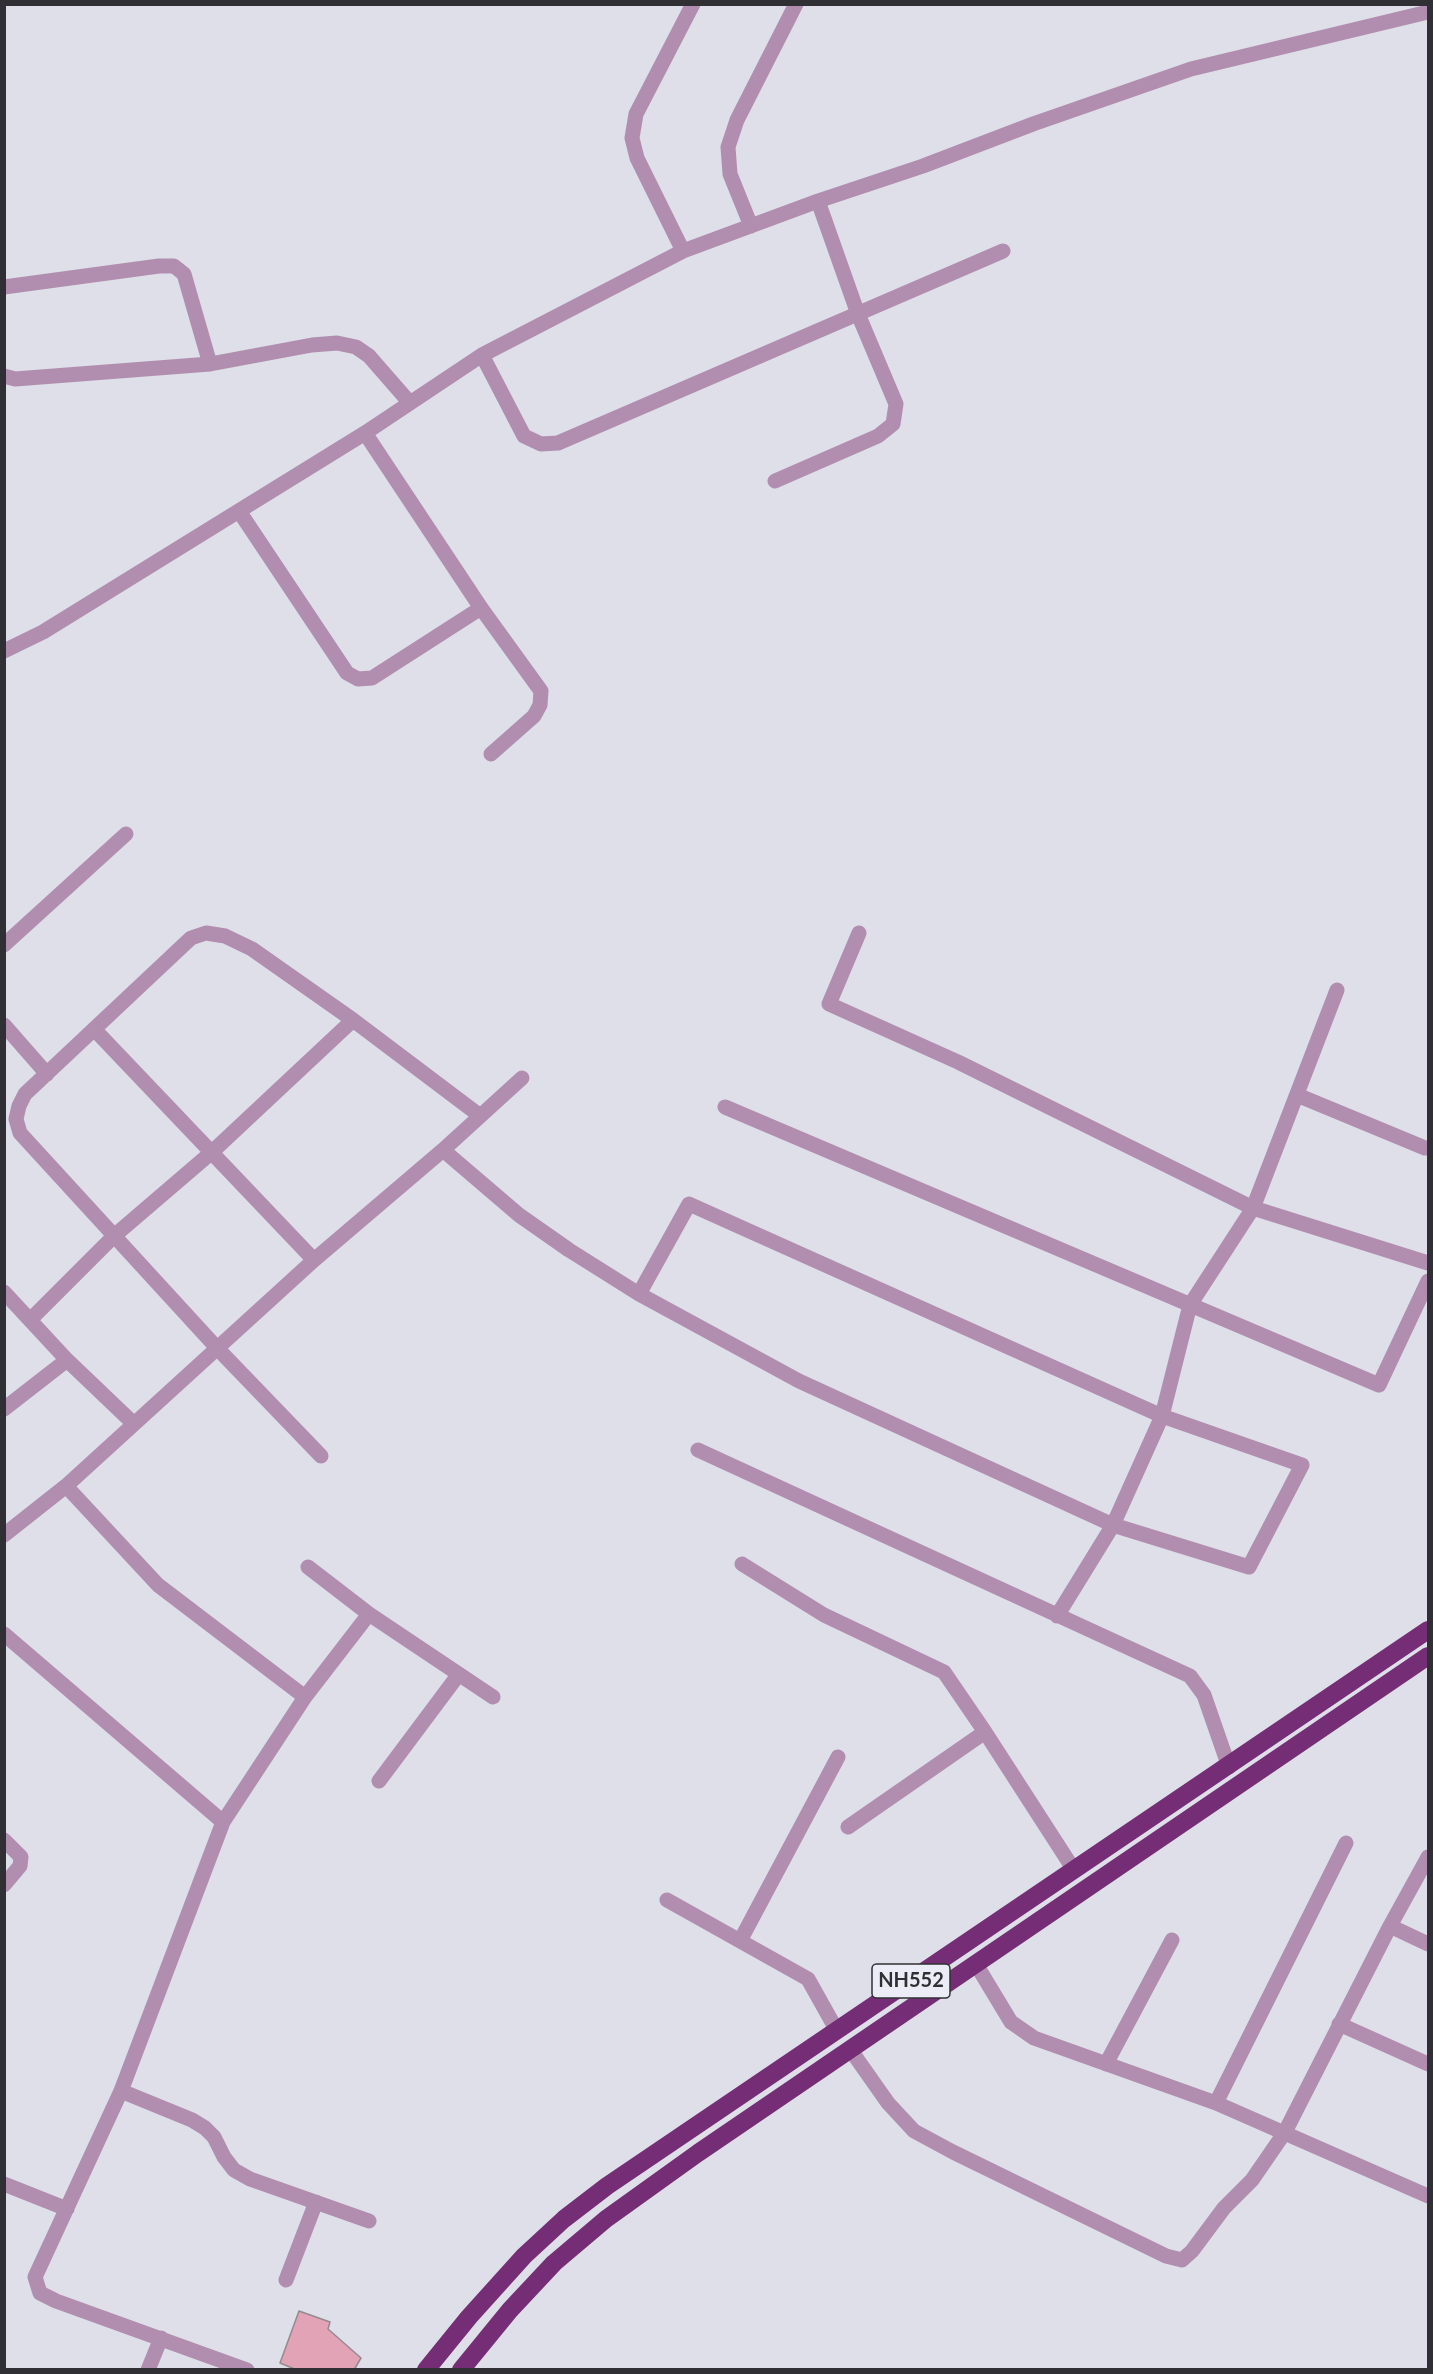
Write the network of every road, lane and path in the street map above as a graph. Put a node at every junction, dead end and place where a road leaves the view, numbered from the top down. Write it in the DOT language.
graph roads {
  1 [pos="693,4"];
  2 [pos="796,4"];
  3 [pos="1428,12"];
  4 [pos="818,201"];
  5 [pos="751,226"];
  6 [pos="683,251"];
  7 [pos="1003,251"];
  8 [pos="4,287"];
  9 [pos="858,314"];
  10 [pos="482,355"];
  11 [pos="210,364"];
  12 [pos="4,376"];
  13 [pos="410,403"];
  14 [pos="365,433"];
  15 [pos="775,481"];
  16 [pos="239,511"];
  17 [pos="481,608"];
  18 [pos="4,651"];
  19 [pos="492,754"];
  20 [pos="126,834"];
  21 [pos="859,933"];
  22 [pos="4,945"];
  23 [pos="1337,990"];
  24 [pos="353,1020"];
  25 [pos="4,1025"];
  26 [pos="94,1029"];
  27 [pos="47,1074"];
  28 [pos="522,1078"];
  29 [pos="1297,1095"];
  30 [pos="725,1107"];
  31 [pos="480,1115"];
  32 [pos="1425,1148"];
  33 [pos="443,1150"];
  34 [pos="212,1152"];
  35 [pos="1253,1208"];
  36 [pos="114,1236"];
  37 [pos="314,1260"];
  38 [pos="1428,1263"];
  39 [pos="1428,1281"];
  40 [pos="4,1292"];
  41 [pos="639,1294"];
  42 [pos="1190,1305"];
  43 [pos="30,1320"];
  44 [pos="217,1348"];
  45 [pos="67,1360"];
  46 [pos="4,1409"];
  47 [pos="1162,1416"];
  48 [pos="134,1424"];
  49 [pos="698,1450"];
  50 [pos="321,1456"];
  51 [pos="66,1486"];
  52 [pos="1113,1525"];
  53 [pos="4,1535"];
  54 [pos="742,1563"];
  55 [pos="308,1567"];
  56 [pos="369,1614"];
  57 [pos="1057,1616"];
  58 [pos="1428,1630"];
  59 [pos="4,1634"];
  60 [pos="1428,1656"];
  61 [pos="459,1674"];
  62 [pos="305,1697"];
  63 [pos="493,1697"];
  64 [pos="985,1732"];
  65 [pos="838,1757"];
  66 [pos="1229,1767"];
  67 [pos="379,1781"];
  68 [pos="223,1822"];
  69 [pos="848,1827"];
  70 [pos="4,1840"];
  71 [pos="1346,1843"];
  72 [pos="1428,1857"];
  73 [pos="1074,1870"];
  74 [pos="4,1886"];
  75 [pos="668,1900"];
  76 [pos="1390,1926"];
  77 [pos="1172,1940"];
  78 [pos="740,1941"];
  79 [pos="1428,1944"];
  80 [pos="976,1964"];
  81 [pos="1339,2024"];
  82 [pos="836,2030"];
  83 [pos="850,2049"];
  84 [pos="1106,2064"];
  85 [pos="1428,2064"];
  86 [pos="121,2091"];
  87 [pos="1216,2103"];
  88 [pos="1285,2132"];
  89 [pos="4,2184"];
  90 [pos="1428,2196"];
  91 [pos="316,2202"];
  92 [pos="67,2209"];
  93 [pos="369,2221"];
  94 [pos="286,2280"];
  95 [pos="161,2338"];
  96 [pos="148,2370"];
  97 [pos="247,2370"];
  98 [pos="426,2370"];
  99 [pos="461,2370"];
  1 -- 6 [label="street"];
  2 -- 5 [label="street"];
  3 -- 4 [label="street"];
  4 -- 5 [label="street"];
  4 -- 9 [label="street"];
  5 -- 6 [label="street"];
  6 -- 10 [label="street"];
  7 -- 9 [label="street"];
  8 -- 11 [label="street"];
  9 -- 10 [label="street"];
  9 -- 15 [label="street"];
  10 -- 13 [label="street"];
  11 -- 12 [label="street"];
  11 -- 13 [label="street"];
  13 -- 14 [label="street"];
  14 -- 16 [label="street"];
  14 -- 17 [label="street"];
  16 -- 17 [label="street"];
  16 -- 18 [label="street"];
  17 -- 19 [label="street"];
  20 -- 22 [label="street"];
  21 -- 35 [label="street"];
  23 -- 29 [label="street"];
  24 -- 26 [label="street"];
  24 -- 31 [label="street"];
  24 -- 34 [label="street"];
  25 -- 27 [label="street"];
  26 -- 27 [label="street"];
  26 -- 34 [label="street"];
  27 -- 36 [label="street"];
  28 -- 31 [label="street"];
  29 -- 32 [label="street"];
  29 -- 35 [label="street"];
  30 -- 42 [label="street"];
  31 -- 33 [label="street"];
  33 -- 37 [label="street"];
  33 -- 41 [label="street"];
  34 -- 36 [label="street"];
  34 -- 37 [label="street"];
  35 -- 38 [label="street"];
  35 -- 42 [label="street"];
  36 -- 43 [label="street"];
  36 -- 44 [label="street"];
  37 -- 44 [label="street"];
  39 -- 42 [label="street"];
  40 -- 43 [label="street"];
  41 -- 47 [label="street"];
  41 -- 52 [label="street"];
  42 -- 47 [label="street"];
  43 -- 45 [label="street"];
  44 -- 48 [label="street"];
  44 -- 50 [label="street"];
  45 -- 46 [label="street"];
  45 -- 48 [label="street"];
  47 -- 52 [label="street"];
  47 -- 52 [label="street"];
  48 -- 51 [label="street"];
  49 -- 57 [label="street"];
  51 -- 53 [label="street"];
  51 -- 62 [label="street"];
  52 -- 57 [label="street"];
  54 -- 64 [label="street"];
  55 -- 56 [label="street"];
  56 -- 61 [label="street"];
  56 -- 62 [label="street"];
  57 -- 66 [label="street"];
  58 -- 66 [label="highway, NH552"];
  59 -- 68 [label="street"];
  60 -- 80 [label="highway, NH552"];
  61 -- 63 [label="street"];
  61 -- 67 [label="street"];
  62 -- 68 [label="street"];
  64 -- 69 [label="street"];
  64 -- 73 [label="street"];
  65 -- 78 [label="street"];
  66 -- 73 [label="highway, NH552"];
  68 -- 86 [label="street"];
  70 -- 74 [label="street"];
  71 -- 87 [label="street"];
  72 -- 76 [label="street"];
  73 -- 82 [label="highway, NH552"];
  75 -- 78 [label="street"];
  76 -- 79 [label="street"];
  76 -- 81 [label="street"];
  77 -- 84 [label="street"];
  78 -- 82 [label="street"];
  80 -- 83 [label="highway, NH552"];
  80 -- 84 [label="street"];
  81 -- 85 [label="street"];
  81 -- 88 [label="street"];
  82 -- 98 [label="highway, NH552"];
  83 -- 88 [label="street"];
  83 -- 99 [label="highway, NH552"];
  84 -- 87 [label="street"];
  86 -- 91 [label="street"];
  86 -- 92 [label="street"];
  87 -- 88 [label="street"];
  88 -- 90 [label="street"];
  89 -- 92 [label="street"];
  91 -- 93 [label="street"];
  91 -- 94 [label="street"];
  92 -- 95 [label="street"];
  95 -- 96 [label="street"];
  95 -- 97 [label="street"];
}
